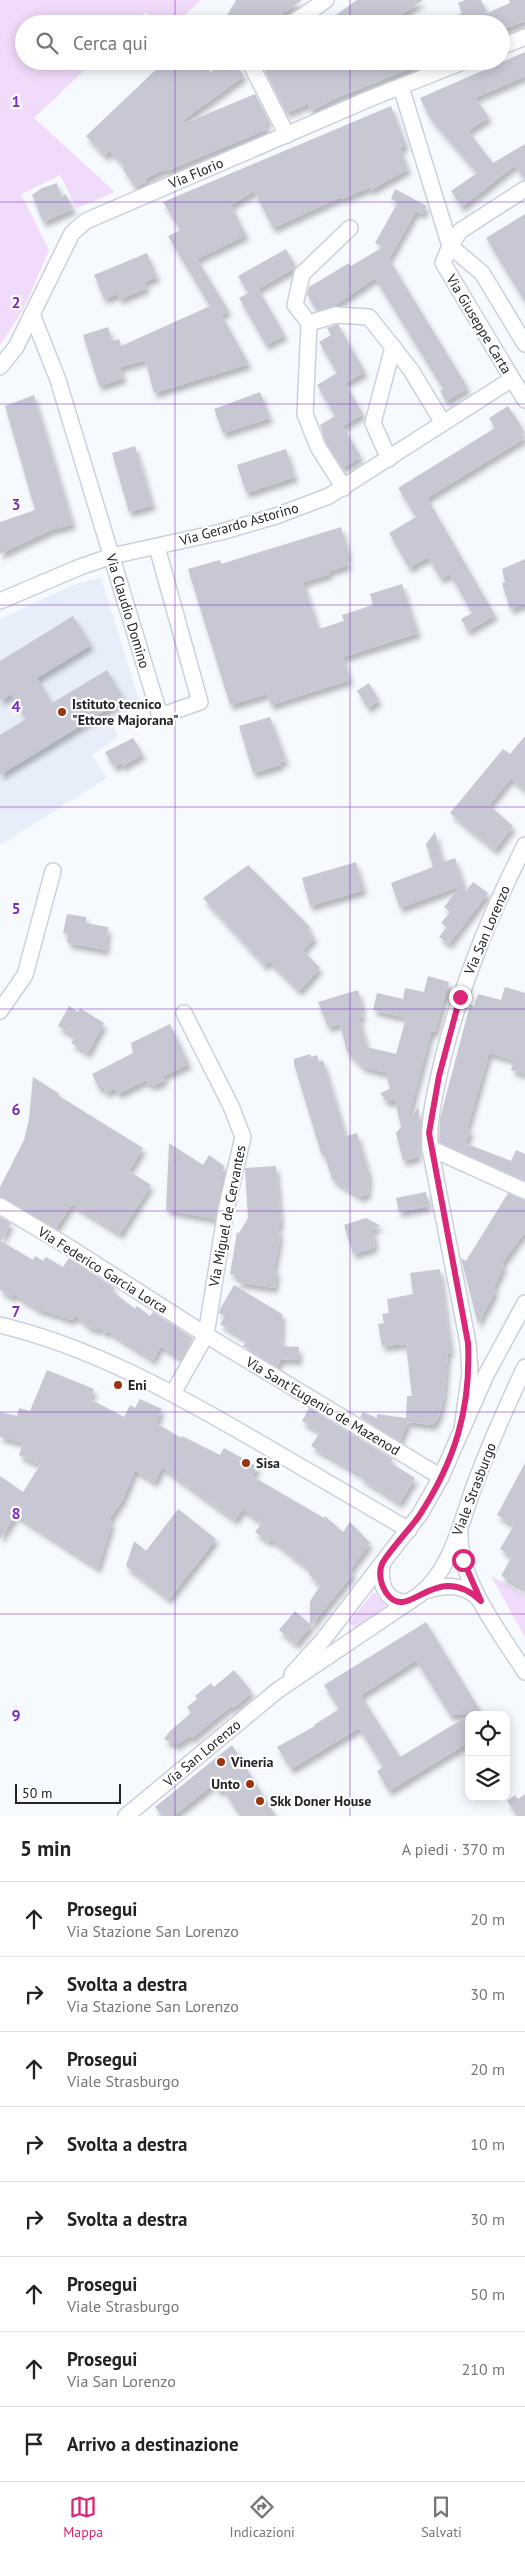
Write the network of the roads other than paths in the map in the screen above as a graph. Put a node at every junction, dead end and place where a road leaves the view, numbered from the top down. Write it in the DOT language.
graph roads {
  1 [pos="326,0"];
  2 [pos="304,15"];
  3 [pos="525,37"];
  4 [pos="510,43"];
  5 [pos="254,70"];
  6 [pos="443,70"];
  7 [pos="401,87"];
  8 [pos="287,135"];
  9 [pos="525,189"];
  10 [pos="350,228"];
  11 [pos="450,246"];
  12 [pos="32,314"];
  13 [pos="309,323"];
  14 [pos="525,344"];
  15 [pos="393,347"];
  16 [pos="0,368"];
  17 [pos="512,379"];
  18 [pos="525,400"];
  19 [pos="443,423"];
  20 [pos="388,459"];
  21 [pos="344,488"];
  22 [pos="157,547"];
  23 [pos="112,556"];
  24 [pos="0,601"];
  25 [pos="525,845"];
  26 [pos="53,871"];
  27 [pos="0,1011"];
  28 [pos="184,1013"];
  29 [pos="430,1148"];
  30 [pos="525,1191"];
  31 [pos="0,1206"];
  32 [pos="525,1304"];
  33 [pos="0,1325"];
  34 [pos="206,1335"];
  35 [pos="525,1367"];
  36 [pos="173,1393"];
  37 [pos="462,1429"];
  38 [pos="442,1477"];
  39 [pos="460,1526"];
  40 [pos="409,1530"];
  41 [pos="382,1564"];
  42 [pos="425,1591"];
  43 [pos="481,1601"];
  44 [pos="409,1602"];
  45 [pos="525,1672"];
  46 [pos="278,1690"];
  47 [pos="126,1816"];
  1 -- 2 [label="street"];
  3 -- 4 [label="street"];
  5 -- 8 [label="street"];
  6 -- 7 [label="street, Via Florio"];
  7 -- 8 [label="street, Via Florio"];
  7 -- 11 [label="street, Via Giuseppe Carta"];
  8 -- 12 [label="street, Via Florio"];
  9 -- 11 [label="street"];
  10 -- 13 [label="street"];
  11 -- 14 [label="street, Via Giuseppe Carta"];
  11 -- 17 [label="street, Via Giuseppe Carta"];
  12 -- 16 [label="street, Via Florio"];
  12 -- 23 [label="street, Via Claudio Domino"];
  13 -- 15 [label="street"];
  13 -- 21 [label="street"];
  15 -- 19 [label="street"];
  15 -- 20 [label="street"];
  17 -- 18 [label="street, Via Giuseppe Carta"];
  17 -- 19 [label="street, Via Gerardo Astorino"];
  19 -- 20 [label="street, Via Gerardo Astorino"];
  20 -- 21 [label="street, Via Gerardo Astorino"];
  21 -- 22 [label="street, Via Gerardo Astorino"];
  22 -- 23 [label="street, Via Gerardo Astorino"];
  22 -- 23 [label="street, Via Claudio Domino"];
  23 -- 24 [label="street, Via Gerardo Astorino"];
  25 -- 29 [label="street, Via San Lorenzo"];
  26 -- 27 [label="street"];
  28 -- 34 [label="street, Via Miguel de Cervantes"];
  29 -- 30 [label="street"];
  29 -- 37 [label="street, Via San Lorenzo"];
  31 -- 34 [label="street, Via Federico Garcia Lorca"];
  32 -- 37 [label="street"];
  33 -- 36 [label="street"];
  34 -- 36 [label="street, Via Miguel de Cervantes"];
  34 -- 38 [label="street, Via Sant'Eugenio de Mazenod"];
  35 -- 39 [label="street, Viale Strasburgo"];
  36 -- 40 [label="street"];
  37 -- 38 [label="street"];
  38 -- 40 [label="street"];
  39 -- 42 [label="street, Viale Strasburgo"];
  39 -- 43 [label="street"];
  40 -- 41 [label="street"];
  41 -- 44 [label="street"];
  41 -- 46 [label="street"];
  42 -- 43 [label="street"];
  42 -- 44 [label="street, Viale Strasburgo"];
  43 -- 45 [label="street"];
  44 -- 46 [label="street, Viale Strasburgo"];
  46 -- 47 [label="street, Via San Lorenzo"];
}
